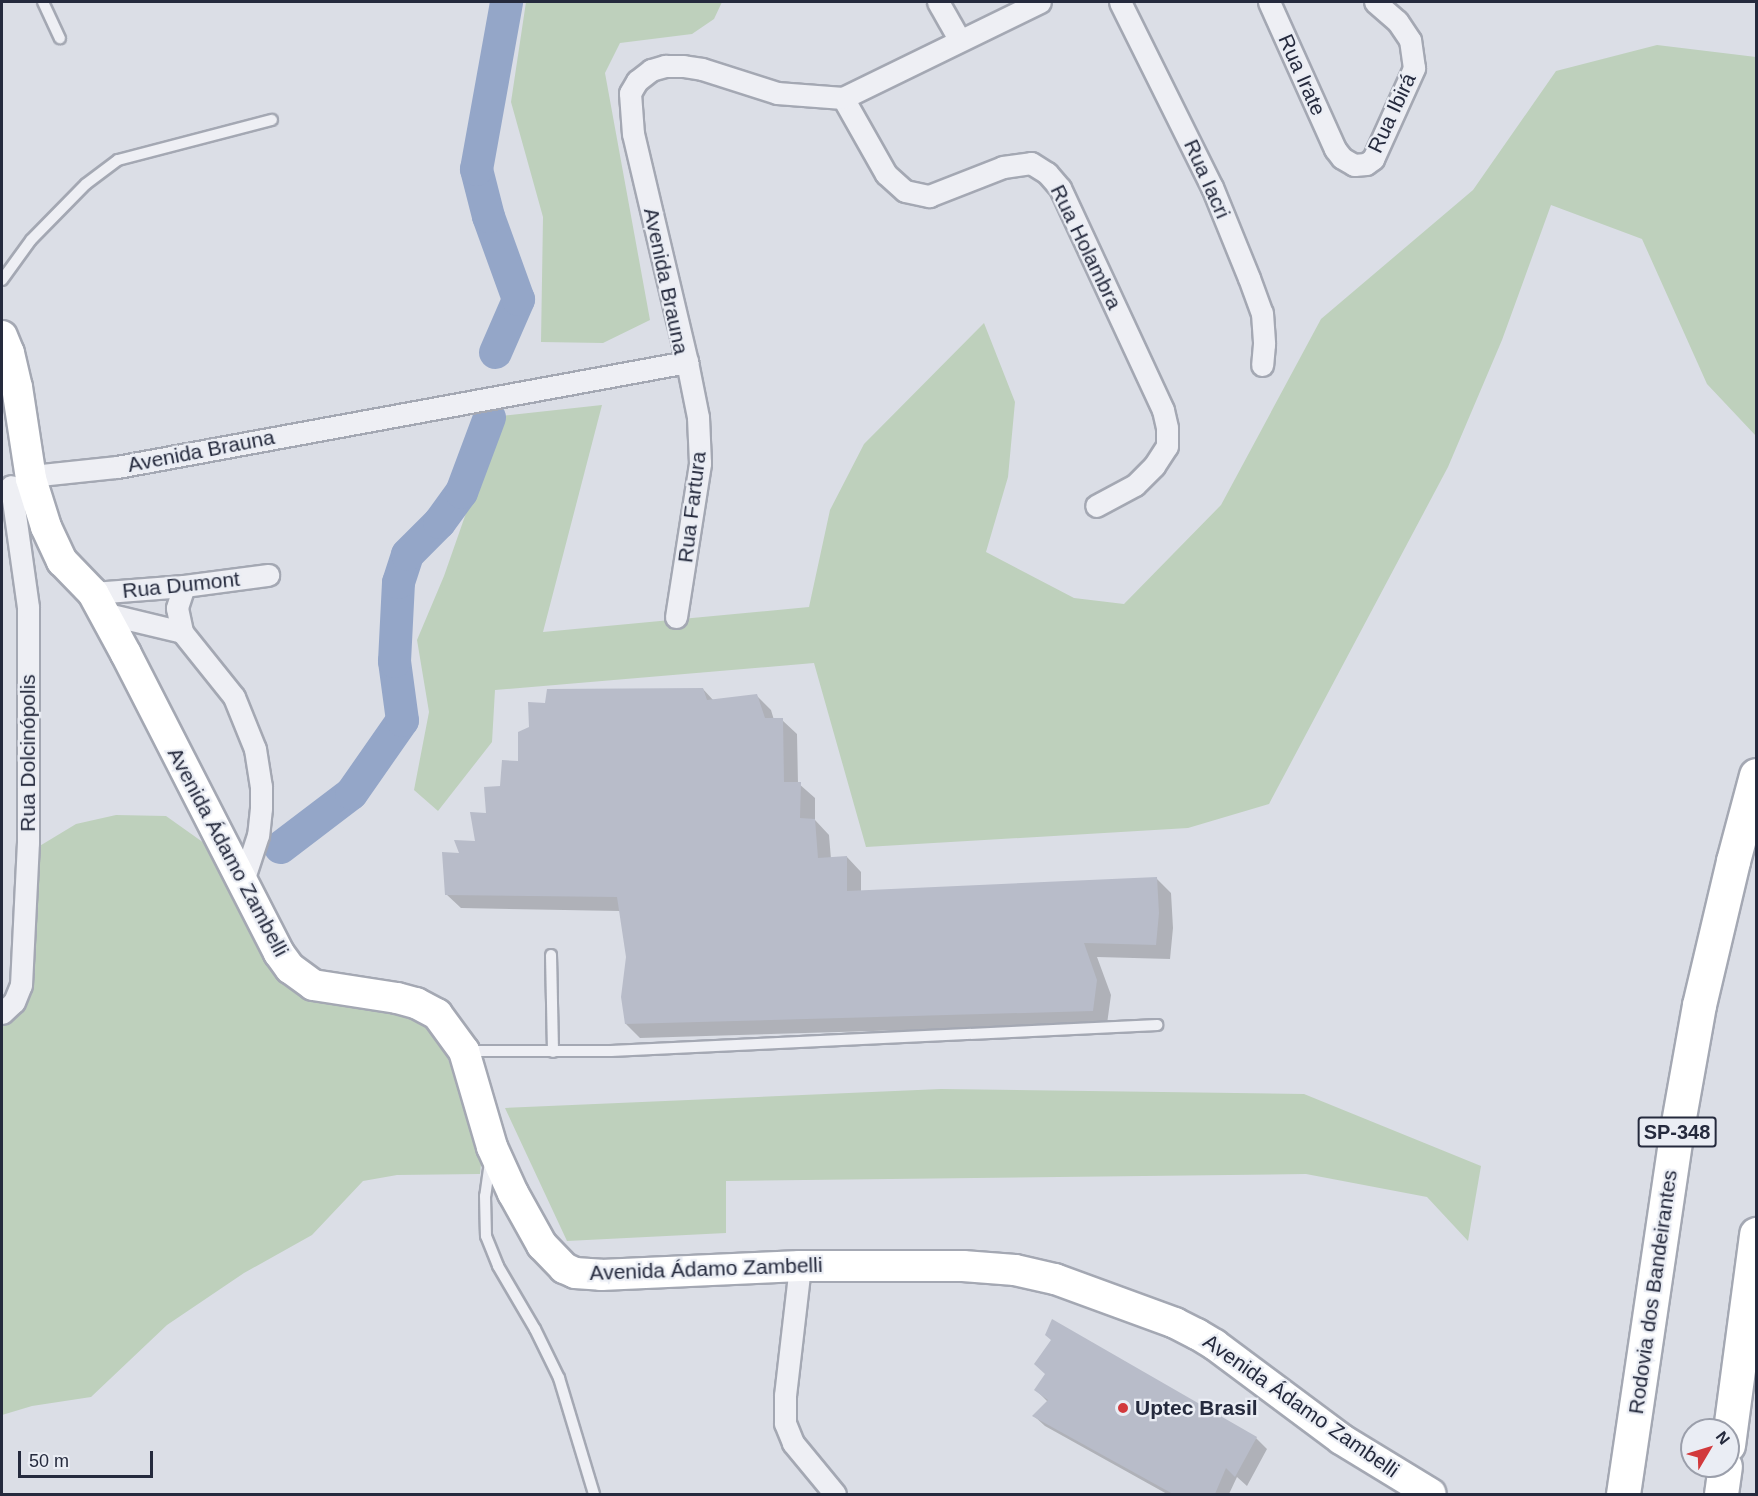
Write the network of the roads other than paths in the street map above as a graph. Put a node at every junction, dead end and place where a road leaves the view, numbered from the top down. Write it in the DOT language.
graph roads {
  1 [pos="43,2"];
  2 [pos="938,2"];
  3 [pos="1040,2"];
  4 [pos="1120,2"];
  5 [pos="1269,2"];
  6 [pos="1375,2"];
  7 [pos="60,38"];
  8 [pos="958,39"];
  9 [pos="843,98"];
  10 [pos="272,120"];
  11 [pos="1335,149"];
  12 [pos="2,280"];
  13 [pos="2,336"];
  14 [pos="687,362"];
  15 [pos="1262,365"];
  16 [pos="19,483"];
  17 [pos="1096,506"];
  18 [pos="268,575"];
  19 [pos="184,586"];
  20 [pos="98,603"];
  21 [pos="676,617"];
  22 [pos="182,632"];
  23 [pos="1756,775"];
  24 [pos="242,884"];
  25 [pos="551,955"];
  26 [pos="2,1013"];
  27 [pos="1157,1025"];
  28 [pos="464,1051"];
  29 [pos="553,1052"];
  30 [pos="492,1147"];
  31 [pos="1756,1234"];
  32 [pos="800,1266"];
  33 [pos="1732,1418"];
  34 [pos="1723,1478"];
  35 [pos="594,1494"];
  36 [pos="835,1494"];
  37 [pos="1431,1494"];
  38 [pos="1623,1494"];
  39 [pos="1721,1494"];
  1 -- 7 [label="lane"];
  2 -- 8 [label="street"];
  3 -- 8 [label="street"];
  4 -- 15 [label="street, Rua Iacri"];
  5 -- 11 [label="street, Rua Irate"];
  6 -- 11 [label="street, Rua Ibirá"];
  8 -- 9 [label="street"];
  9 -- 14 [label="street, Avenida Brauna"];
  9 -- 17 [label="street, Rua Holambra"];
  10 -- 12 [label="lane"];
  13 -- 16 [label="street, Avenida Ádamo Zambelli"];
  14 -- 16 [label="street, Avenida Brauna"];
  14 -- 21 [label="street, Rua Fartura"];
  16 -- 20 [label="street, Avenida Ádamo Zambelli"];
  16 -- 26 [label="street, Rua Dolcinópolis"];
  18 -- 19 [label="street, Rua Dumont"];
  19 -- 20 [label="street, Rua Dumont"];
  19 -- 22 [label="street"];
  20 -- 22 [label="street"];
  20 -- 24 [label="street, Avenida Ádamo Zambelli"];
  22 -- 24 [label="street"];
  23 -- 38 [label="highway, Rodovia dos Bandeirantes / SP-348"];
  24 -- 28 [label="street, Avenida Ádamo Zambelli"];
  25 -- 29 [label="lane"];
  27 -- 29 [label="lane"];
  28 -- 29 [label="lane"];
  28 -- 30 [label="street, Avenida Ádamo Zambelli"];
  30 -- 32 [label="street, Avenida Ádamo Zambelli"];
  30 -- 35 [label="lane"];
  31 -- 33 [label="highway"];
  32 -- 36 [label="street"];
  32 -- 37 [label="street, Avenida Ádamo Zambelli"];
  34 -- 39 [label="highway"];
}
